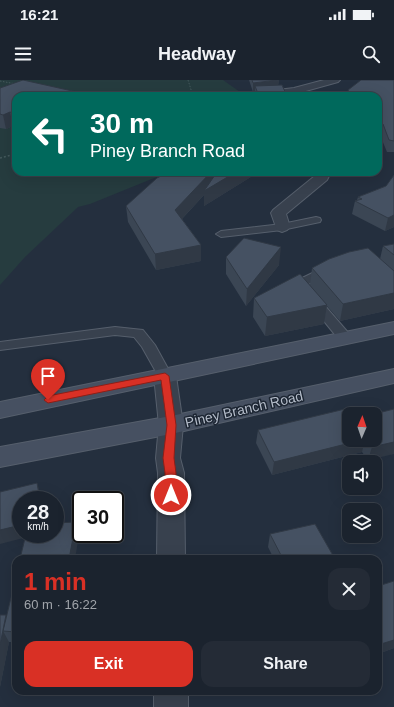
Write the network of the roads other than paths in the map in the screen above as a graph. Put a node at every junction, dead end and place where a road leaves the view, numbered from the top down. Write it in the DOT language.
graph roads {
  1 [pos="335,80"];
  2 [pos="296,92"];
  3 [pos="309,92"];
  4 [pos="322,176"];
  5 [pos="316,220"];
  6 [pos="282,227"];
  7 [pos="221,234"];
  8 [pos="341,264"];
  9 [pos="394,328"];
  10 [pos="346,339"];
  11 [pos="0,346"];
  12 [pos="165,376"];
  13 [pos="394,376"];
  14 [pos="0,410"];
  15 [pos="171,425"];
  16 [pos="0,457"];
  17 [pos="171,555"];
  18 [pos="170,695"];
  19 [pos="170,707"];
  1 -- 3 [label="street"];
  2 -- 3 [label="street"];
  4 -- 6 [label="street"];
  5 -- 6 [label="lane"];
  6 -- 7 [label="lane"];
  8 -- 10 [label="lane"];
  9 -- 10 [label="main road"];
  10 -- 12 [label="main road"];
  11 -- 12 [label="lane"];
  12 -- 14 [label="main road"];
  12 -- 15 [label="street"];
  13 -- 15 [label="main road, Piney Branch Road"];
  15 -- 16 [label="main road, Piney Branch Road"];
  15 -- 17 [label="street"];
  18 -- 19 [label="street"];
}
